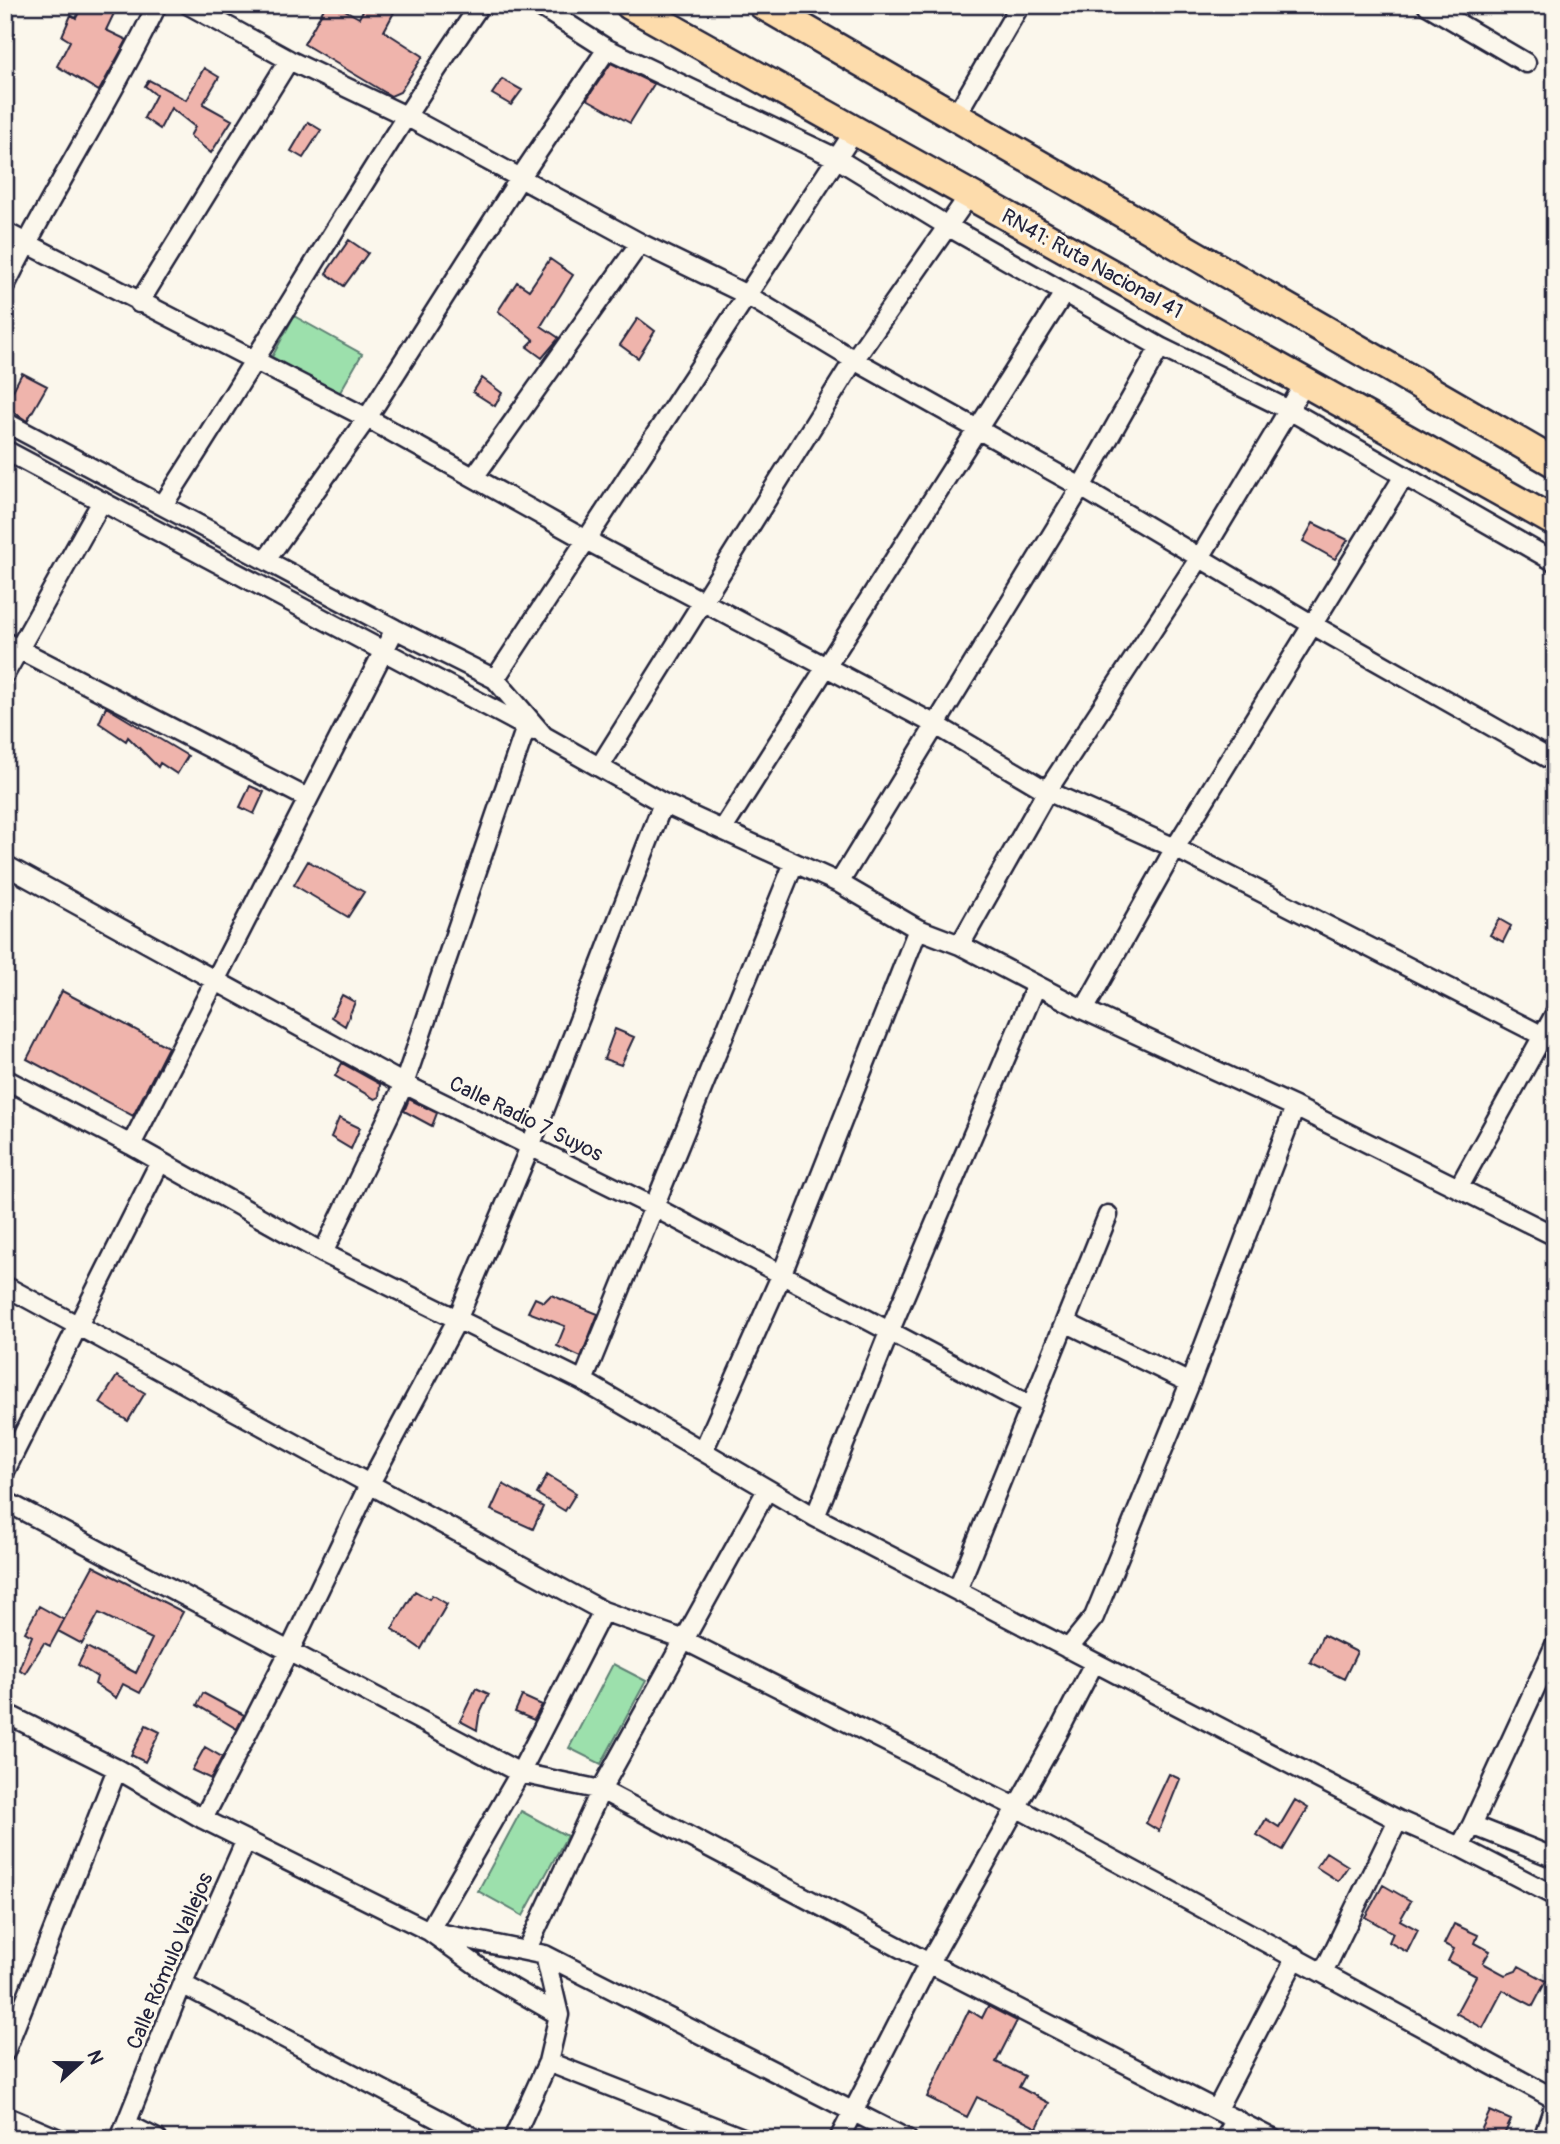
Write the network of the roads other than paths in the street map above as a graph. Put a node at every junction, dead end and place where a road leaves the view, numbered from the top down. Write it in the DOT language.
graph roads {
  1 [pos="157,5"];
  2 [pos="189,5"];
  3 [pos="480,5"];
  4 [pos="538,5"];
  5 [pos="631,5"];
  6 [pos="763,5"];
  7 [pos="1020,5"];
  8 [pos="1427,5"];
  9 [pos="607,49"];
  10 [pos="289,60"];
  11 [pos="1526,64"];
  12 [pos="404,115"];
  13 [pos="954,117"];
  14 [pos="854,132"];
  15 [pos="836,158"];
  16 [pos="520,178"];
  17 [pos="968,197"];
  18 [pos="949,227"];
  19 [pos="5,232"];
  20 [pos="640,243"];
  21 [pos="26,244"];
  22 [pos="5,286"];
  23 [pos="1064,293"];
  24 [pos="745,294"];
  25 [pos="139,303"];
  26 [pos="1160,347"];
  27 [pos="854,360"];
  28 [pos="256,363"];
  29 [pos="1305,383"];
  30 [pos="1289,410"];
  31 [pos="367,418"];
  32 [pos="5,422"];
  33 [pos="976,429"];
  34 [pos="5,450"];
  35 [pos="1555,463"];
  36 [pos="84,464"];
  37 [pos="1404,476"];
  38 [pos="474,477"];
  39 [pos="73,485"];
  40 [pos="1081,487"];
  41 [pos="102,500"];
  42 [pos="163,505"];
  43 [pos="1555,522"];
  44 [pos="584,539"];
  45 [pos="1199,559"];
  46 [pos="266,560"];
  47 [pos="1555,562"];
  48 [pos="705,603"];
  49 [pos="1313,625"];
  50 [pos="395,629"];
  51 [pos="12,646"];
  52 [pos="383,652"];
  53 [pos="826,667"];
  54 [pos="5,674"];
  55 [pos="495,679"];
  56 [pos="936,725"];
  57 [pos="526,727"];
  58 [pos="544,736"];
  59 [pos="1555,762"];
  60 [pos="600,766"];
  61 [pos="1047,791"];
  62 [pos="307,798"];
  63 [pos="663,803"];
  64 [pos="723,829"];
  65 [pos="1175,848"];
  66 [pos="794,863"];
  67 [pos="5,865"];
  68 [pos="839,883"];
  69 [pos="918,929"];
  70 [pos="960,945"];
  71 [pos="215,981"];
  72 [pos="1037,986"];
  73 [pos="1084,1010"];
  74 [pos="1555,1014"];
  75 [pos="1542,1036"];
  76 [pos="5,1079"];
  77 [pos="404,1084"];
  78 [pos="1295,1107"];
  79 [pos="131,1145"];
  80 [pos="530,1147"];
  81 [pos="160,1162"];
  82 [pos="1458,1186"];
  83 [pos="652,1206"];
  84 [pos="1108,1215"];
  85 [pos="1555,1236"];
  86 [pos="323,1253"];
  87 [pos="781,1276"];
  88 [pos="5,1286"];
  89 [pos="457,1320"];
  90 [pos="1065,1322"];
  91 [pos="79,1324"];
  92 [pos="890,1330"];
  93 [pos="583,1381"];
  94 [pos="1190,1383"];
  95 [pos="1031,1406"];
  96 [pos="704,1449"];
  97 [pos="5,1471"];
  98 [pos="369,1485"];
  99 [pos="767,1490"];
  100 [pos="5,1501"];
  101 [pos="815,1517"];
  102 [pos="958,1588"];
  103 [pos="603,1611"];
  104 [pos="682,1639"];
  105 [pos="1555,1645"];
  106 [pos="1068,1649"];
  107 [pos="289,1652"];
  108 [pos="1094,1663"];
  109 [pos="5,1713"];
  110 [pos="117,1769"];
  111 [pos="520,1773"];
  112 [pos="601,1790"];
  113 [pos="1016,1807"];
  114 [pos="203,1819"];
  115 [pos="1398,1821"];
  116 [pos="1472,1825"];
  117 [pos="246,1840"];
  118 [pos="1460,1847"];
  119 [pos="1555,1858"];
  120 [pos="1555,1896"];
  121 [pos="429,1931"];
  122 [pos="527,1949"];
  123 [pos="545,1955"];
  124 [pos="1296,1957"];
  125 [pos="929,1963"];
  126 [pos="1322,1973"];
  127 [pos="182,1984"];
  128 [pos="559,2015"];
  129 [pos="5,2052"];
  130 [pos="548,2062"];
  131 [pos="1555,2101"];
  132 [pos="852,2109"];
  133 [pos="1217,2109"];
  134 [pos="5,2116"];
  135 [pos="1236,2119"];
  136 [pos="123,2131"];
  137 [pos="59,2139"];
  138 [pos="157,2139"];
  139 [pos="476,2139"];
  140 [pos="513,2139"];
  141 [pos="745,2139"];
  142 [pos="839,2139"];
  143 [pos="907,2139"];
  144 [pos="1225,2139"];
  145 [pos="1273,2139"];
  146 [pos="1544,2139"];
  1 -- 21 [label="street"];
  2 -- 10 [label="street"];
  3 -- 12 [label="street"];
  4 -- 9 [label="street"];
  5 -- 14 [label="main road, RN41: Ruta Nacional 41"];
  6 -- 13 [label="main road"];
  7 -- 13 [label="street"];
  8 -- 11 [label="street"];
  9 -- 15 [label="street"];
  9 -- 16 [label="street"];
  10 -- 12 [label="street"];
  10 -- 25 [label="street"];
  12 -- 16 [label="street"];
  12 -- 28 [label="street"];
  13 -- 35 [label="main road"];
  14 -- 15 [label="street"];
  14 -- 17 [label="main road, RN41: Ruta Nacional 41"];
  15 -- 18 [label="street"];
  15 -- 24 [label="street"];
  16 -- 20 [label="street"];
  16 -- 31 [label="street"];
  17 -- 18 [label="street"];
  17 -- 29 [label="main road, RN41: Ruta Nacional 41"];
  18 -- 23 [label="street"];
  18 -- 27 [label="street"];
  19 -- 21 [label="street"];
  20 -- 24 [label="street"];
  20 -- 38 [label="street"];
  21 -- 22 [label="street"];
  21 -- 25 [label="street"];
  23 -- 26 [label="street"];
  23 -- 33 [label="street"];
  24 -- 27 [label="street"];
  24 -- 44 [label="street"];
  25 -- 28 [label="street"];
  26 -- 30 [label="street"];
  26 -- 40 [label="street"];
  27 -- 33 [label="street"];
  27 -- 48 [label="street"];
  28 -- 31 [label="street"];
  28 -- 42 [label="street"];
  29 -- 30 [label="street"];
  29 -- 43 [label="main road, RN41: Ruta Nacional 41"];
  30 -- 37 [label="street"];
  30 -- 45 [label="street"];
  31 -- 38 [label="street"];
  31 -- 46 [label="street"];
  32 -- 36 [label="street"];
  33 -- 40 [label="street"];
  33 -- 53 [label="street"];
  34 -- 39 [label="street"];
  36 -- 39 [label="street"];
  36 -- 42 [label="street"];
  37 -- 47 [label="street"];
  37 -- 49 [label="street"];
  38 -- 44 [label="street"];
  39 -- 41 [label="street"];
  40 -- 45 [label="street"];
  40 -- 56 [label="street"];
  41 -- 51 [label="street"];
  41 -- 52 [label="street"];
  42 -- 46 [label="street"];
  44 -- 48 [label="street"];
  44 -- 55 [label="street"];
  45 -- 49 [label="street"];
  45 -- 61 [label="street"];
  46 -- 50 [label="street"];
  48 -- 53 [label="street"];
  48 -- 60 [label="street"];
  49 -- 59 [label="street"];
  49 -- 65 [label="street"];
  50 -- 52 [label="street"];
  50 -- 55 [label="street"];
  51 -- 54 [label="street"];
  51 -- 62 [label="street"];
  52 -- 57 [label="street"];
  52 -- 62 [label="street"];
  53 -- 56 [label="street"];
  53 -- 64 [label="street"];
  55 -- 58 [label="street"];
  56 -- 61 [label="street"];
  56 -- 68 [label="street"];
  57 -- 58 [label="street"];
  57 -- 77 [label="street"];
  58 -- 60 [label="street"];
  60 -- 63 [label="street"];
  61 -- 65 [label="street"];
  61 -- 70 [label="street"];
  62 -- 71 [label="street"];
  63 -- 64 [label="street"];
  63 -- 80 [label="street"];
  64 -- 66 [label="street"];
  65 -- 73 [label="street"];
  65 -- 75 [label="street"];
  66 -- 68 [label="street"];
  66 -- 83 [label="street"];
  67 -- 71 [label="street, Calle Radio 7 Suyos"];
  68 -- 69 [label="street"];
  69 -- 70 [label="street"];
  69 -- 87 [label="street"];
  70 -- 72 [label="street"];
  71 -- 77 [label="street, Calle Radio 7 Suyos"];
  71 -- 79 [label="street"];
  72 -- 73 [label="street"];
  72 -- 92 [label="street"];
  73 -- 78 [label="street"];
  74 -- 75 [label="street"];
  75 -- 82 [label="street"];
  76 -- 79 [label="street"];
  77 -- 80 [label="street, Calle Radio 7 Suyos"];
  77 -- 86 [label="street"];
  78 -- 82 [label="street"];
  78 -- 94 [label="street"];
  79 -- 81 [label="street"];
  80 -- 83 [label="street, Calle Radio 7 Suyos"];
  80 -- 89 [label="street"];
  81 -- 86 [label="street"];
  81 -- 91 [label="street"];
  82 -- 85 [label="street"];
  83 -- 87 [label="street, Calle Radio 7 Suyos"];
  83 -- 93 [label="street"];
  84 -- 90 [label="street"];
  86 -- 89 [label="street"];
  87 -- 92 [label="street, Calle Radio 7 Suyos"];
  87 -- 96 [label="street"];
  88 -- 91 [label="street"];
  89 -- 93 [label="street"];
  89 -- 98 [label="street"];
  90 -- 94 [label="street"];
  90 -- 95 [label="street"];
  91 -- 97 [label="street"];
  91 -- 98 [label="street"];
  92 -- 95 [label="street, Calle Radio 7 Suyos"];
  92 -- 101 [label="street"];
  93 -- 96 [label="street"];
  94 -- 106 [label="street"];
  95 -- 102 [label="street"];
  96 -- 99 [label="street"];
  98 -- 103 [label="street"];
  98 -- 107 [label="street"];
  99 -- 101 [label="street"];
  99 -- 104 [label="street"];
  100 -- 107 [label="street"];
  101 -- 102 [label="street"];
  102 -- 106 [label="street"];
  103 -- 104 [label="street"];
  103 -- 111 [label="street"];
  104 -- 112 [label="street"];
  104 -- 113 [label="street"];
  105 -- 116 [label="street"];
  106 -- 108 [label="street"];
  107 -- 111 [label="street"];
  107 -- 114 [label="street"];
  108 -- 113 [label="street"];
  108 -- 115 [label="street"];
  109 -- 110 [label="street"];
  110 -- 114 [label="street"];
  110 -- 129 [label="street"];
  111 -- 112 [label="street"];
  111 -- 121 [label="street"];
  112 -- 122 [label="street"];
  112 -- 125 [label="street"];
  113 -- 124 [label="street"];
  113 -- 125 [label="street"];
  114 -- 117 [label="street"];
  115 -- 118 [label="street"];
  115 -- 126 [label="street"];
  116 -- 118 [label="street"];
  116 -- 119 [label="street"];
  117 -- 121 [label="street"];
  117 -- 127 [label="street, Calle Rómulo Vallejos"];
  118 -- 120 [label="street"];
  121 -- 122 [label="street"];
  121 -- 128 [label="street"];
  122 -- 123 [label="street"];
  123 -- 128 [label="street"];
  123 -- 132 [label="street"];
  124 -- 126 [label="street"];
  124 -- 133 [label="street"];
  125 -- 132 [label="street"];
  125 -- 133 [label="street"];
  126 -- 131 [label="street"];
  127 -- 136 [label="street, Calle Rómulo Vallejos"];
  127 -- 139 [label="street"];
  128 -- 130 [label="street"];
  130 -- 140 [label="street"];
  130 -- 141 [label="street"];
  131 -- 146 [label="street"];
  132 -- 142 [label="street"];
  132 -- 143 [label="street"];
  133 -- 135 [label="street"];
  134 -- 137 [label="street"];
  135 -- 144 [label="street"];
  135 -- 145 [label="street"];
  136 -- 138 [label="street"];
}
